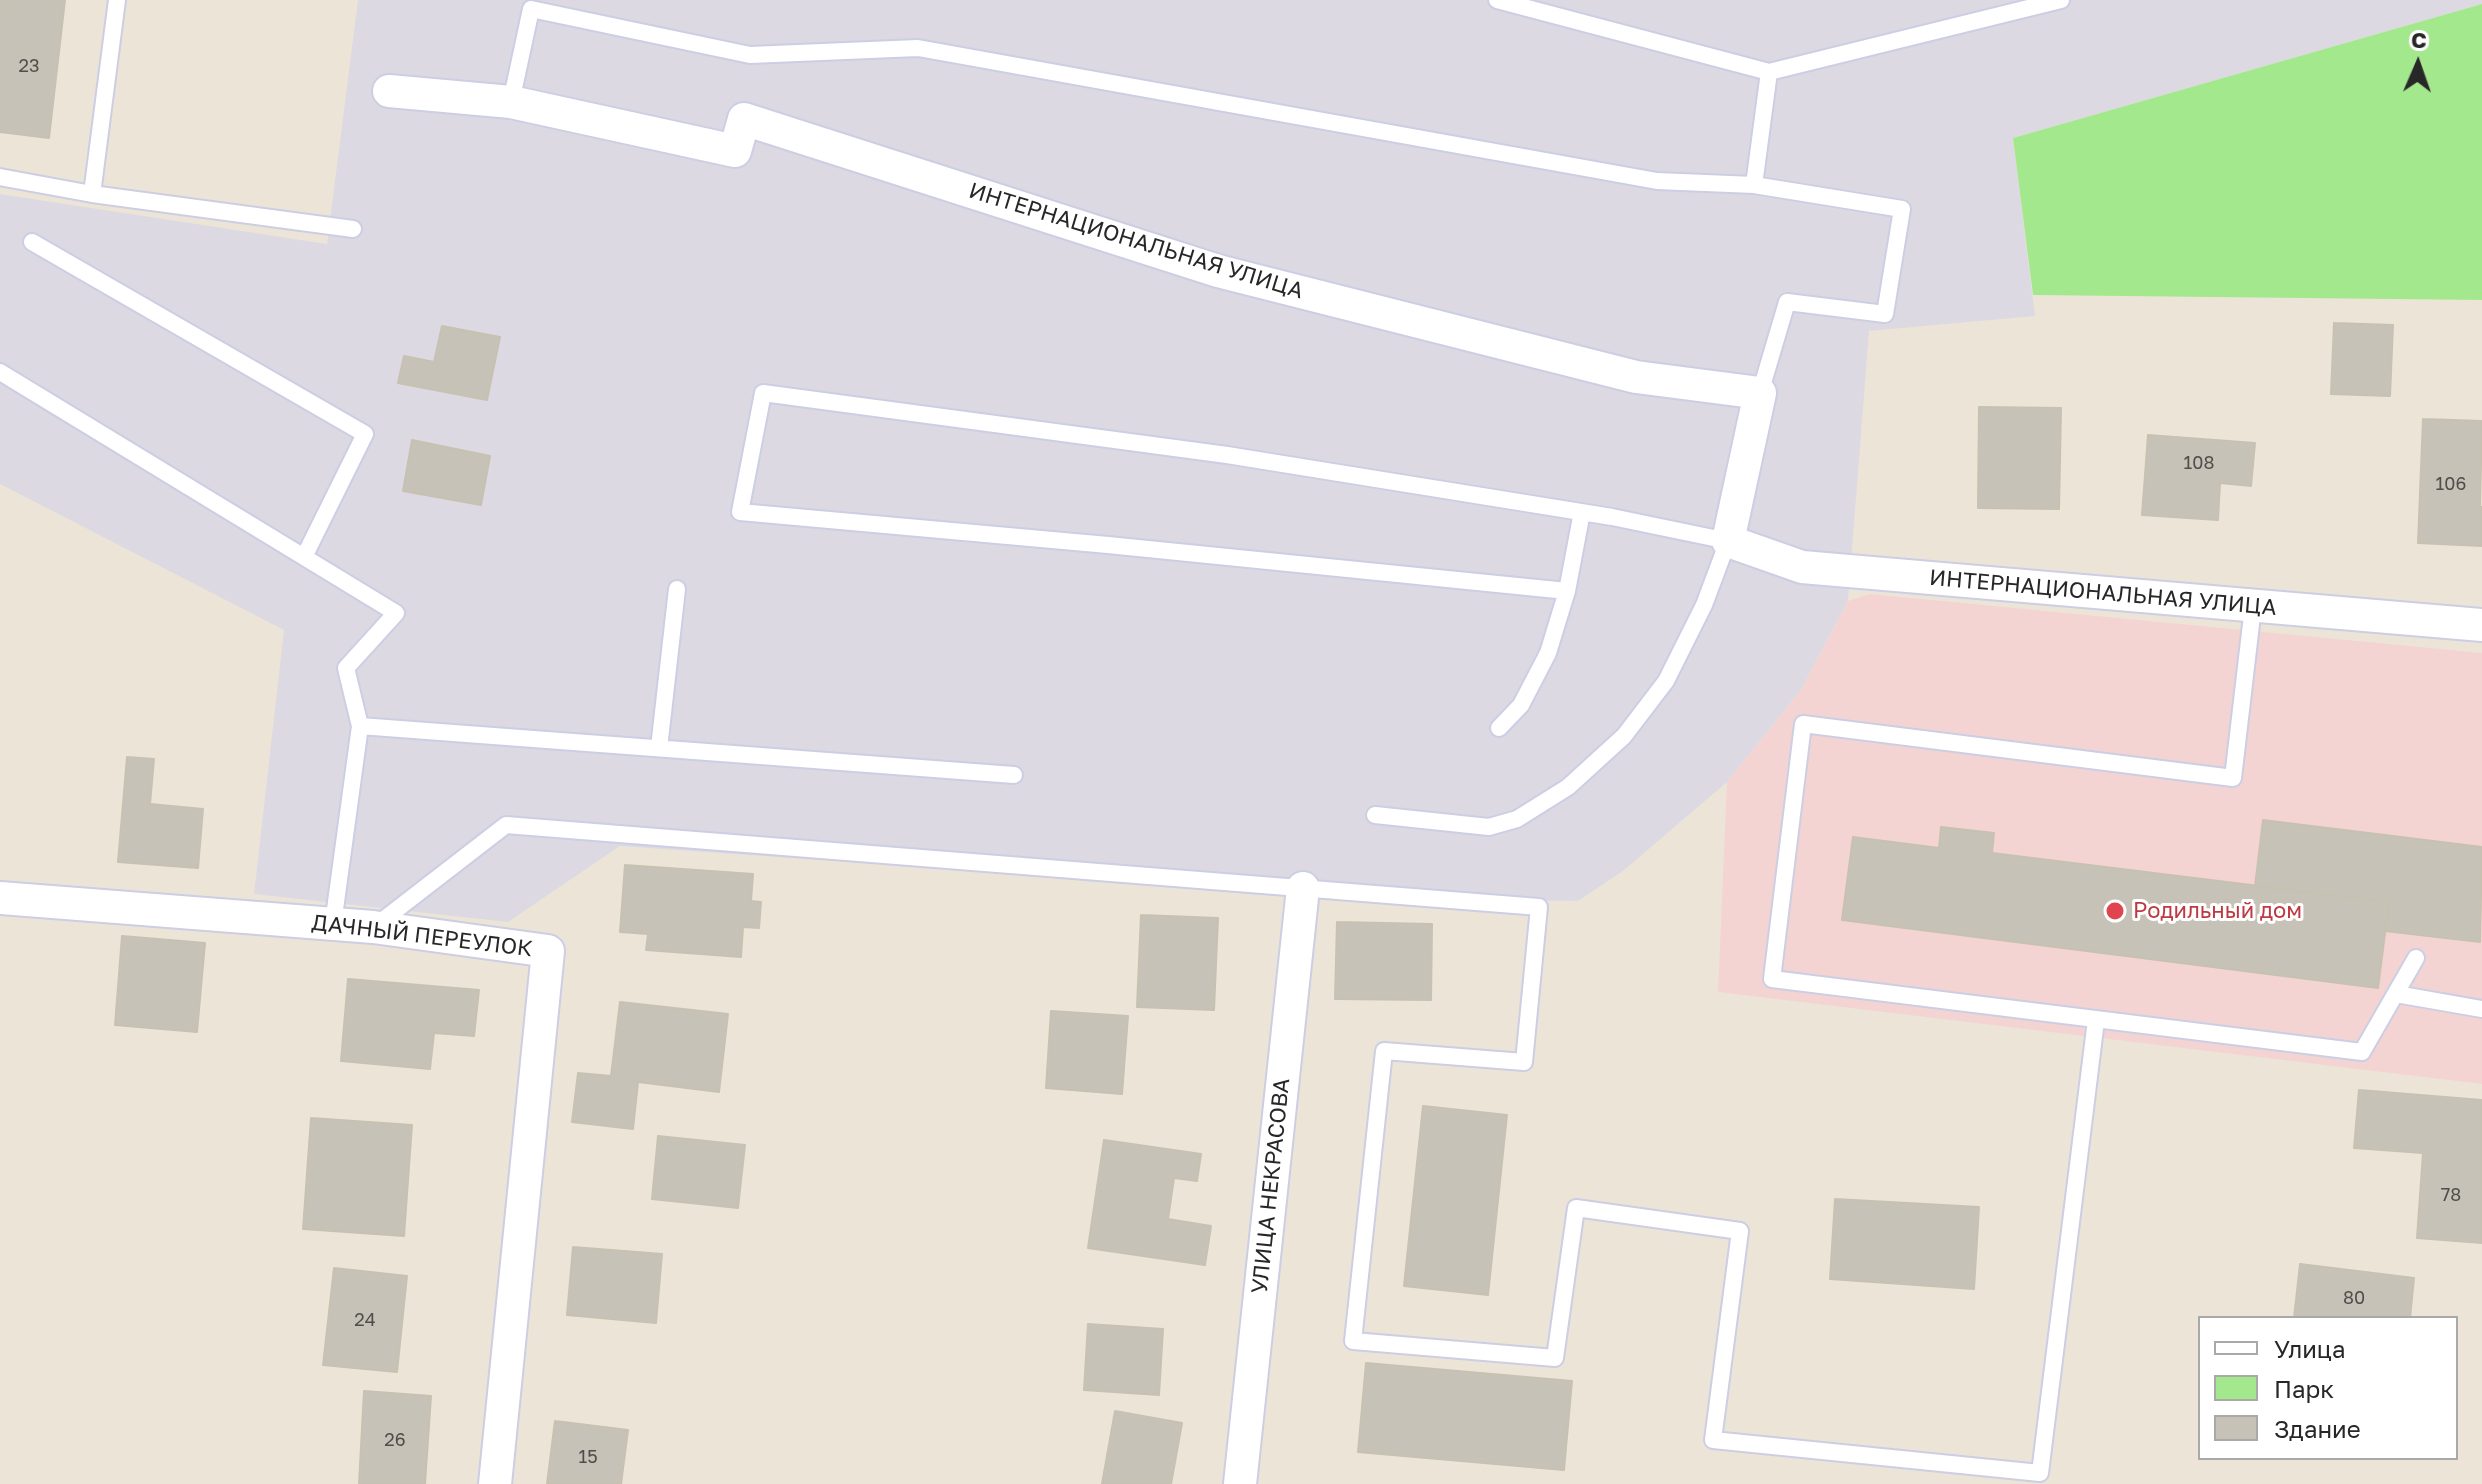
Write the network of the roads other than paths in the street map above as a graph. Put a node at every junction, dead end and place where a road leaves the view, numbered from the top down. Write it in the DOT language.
graph roads {
  1 [pos="117,0"];
  2 [pos="1497,0"];
  3 [pos="2061,0"];
  4 [pos="1769,72"];
  5 [pos="389,91"];
  6 [pos="511,102"];
  7 [pos="0,177"];
  8 [pos="1754,185"];
  9 [pos="92,194"];
  10 [pos="353,229"];
  11 [pos="32,242"];
  12 [pos="0,372"];
  13 [pos="1760,393"];
  14 [pos="1582,512"];
  15 [pos="1728,541"];
  16 [pos="304,557"];
  17 [pos="677,589"];
  18 [pos="1567,591"];
  19 [pos="2253,607"];
  20 [pos="2482,625"];
  21 [pos="360,726"];
  22 [pos="1499,728"];
  23 [pos="659,748"];
  24 [pos="1014,775"];
  25 [pos="1375,815"];
  26 [pos="1303,888"];
  27 [pos="0,898"];
  28 [pos="333,924"];
  29 [pos="373,927"];
  30 [pos="2416,958"];
  31 [pos="2396,994"];
  32 [pos="2482,1009"];
  33 [pos="2096,1020"];
  34 [pos="495,1484"];
  35 [pos="1240,1484"];
  1 -- 9 [label="lane"];
  2 -- 4 [label="lane"];
  3 -- 4 [label="lane"];
  4 -- 8 [label="lane"];
  5 -- 6 [label="street, ИНТЕРНАЦИОНАЛЬНАЯ УЛИЦА"];
  6 -- 8 [label="lane"];
  6 -- 13 [label="street, ИНТЕРНАЦИОНАЛЬНАЯ УЛИЦА"];
  7 -- 9 [label="lane"];
  8 -- 13 [label="lane"];
  9 -- 10 [label="lane"];
  11 -- 16 [label="lane"];
  12 -- 16 [label="lane"];
  13 -- 15 [label="street"];
  14 -- 15 [label="lane"];
  14 -- 18 [label="lane"];
  14 -- 18 [label="lane"];
  15 -- 19 [label="street, ИНТЕРНАЦИОНАЛЬНАЯ УЛИЦА"];
  15 -- 25 [label="lane"];
  16 -- 21 [label="lane"];
  17 -- 23 [label="lane"];
  18 -- 22 [label="lane"];
  19 -- 20 [label="street, ИНТЕРНАЦИОНАЛЬНАЯ УЛИЦА"];
  19 -- 33 [label="lane"];
  21 -- 23 [label="lane"];
  21 -- 28 [label="lane"];
  23 -- 24 [label="lane"];
  26 -- 29 [label="lane"];
  26 -- 33 [label="lane"];
  26 -- 35 [label="street, УЛИЦА НЕКРАСОВА"];
  27 -- 28 [label="street, ДАЧНЫЙ ПЕРЕУЛОК"];
  28 -- 29 [label="street, ДАЧНЫЙ ПЕРЕУЛОК"];
  29 -- 34 [label="street, ДАЧНЫЙ ПЕРЕУЛОК"];
  30 -- 31 [label="lane"];
  31 -- 32 [label="lane"];
  31 -- 33 [label="lane"];
}
